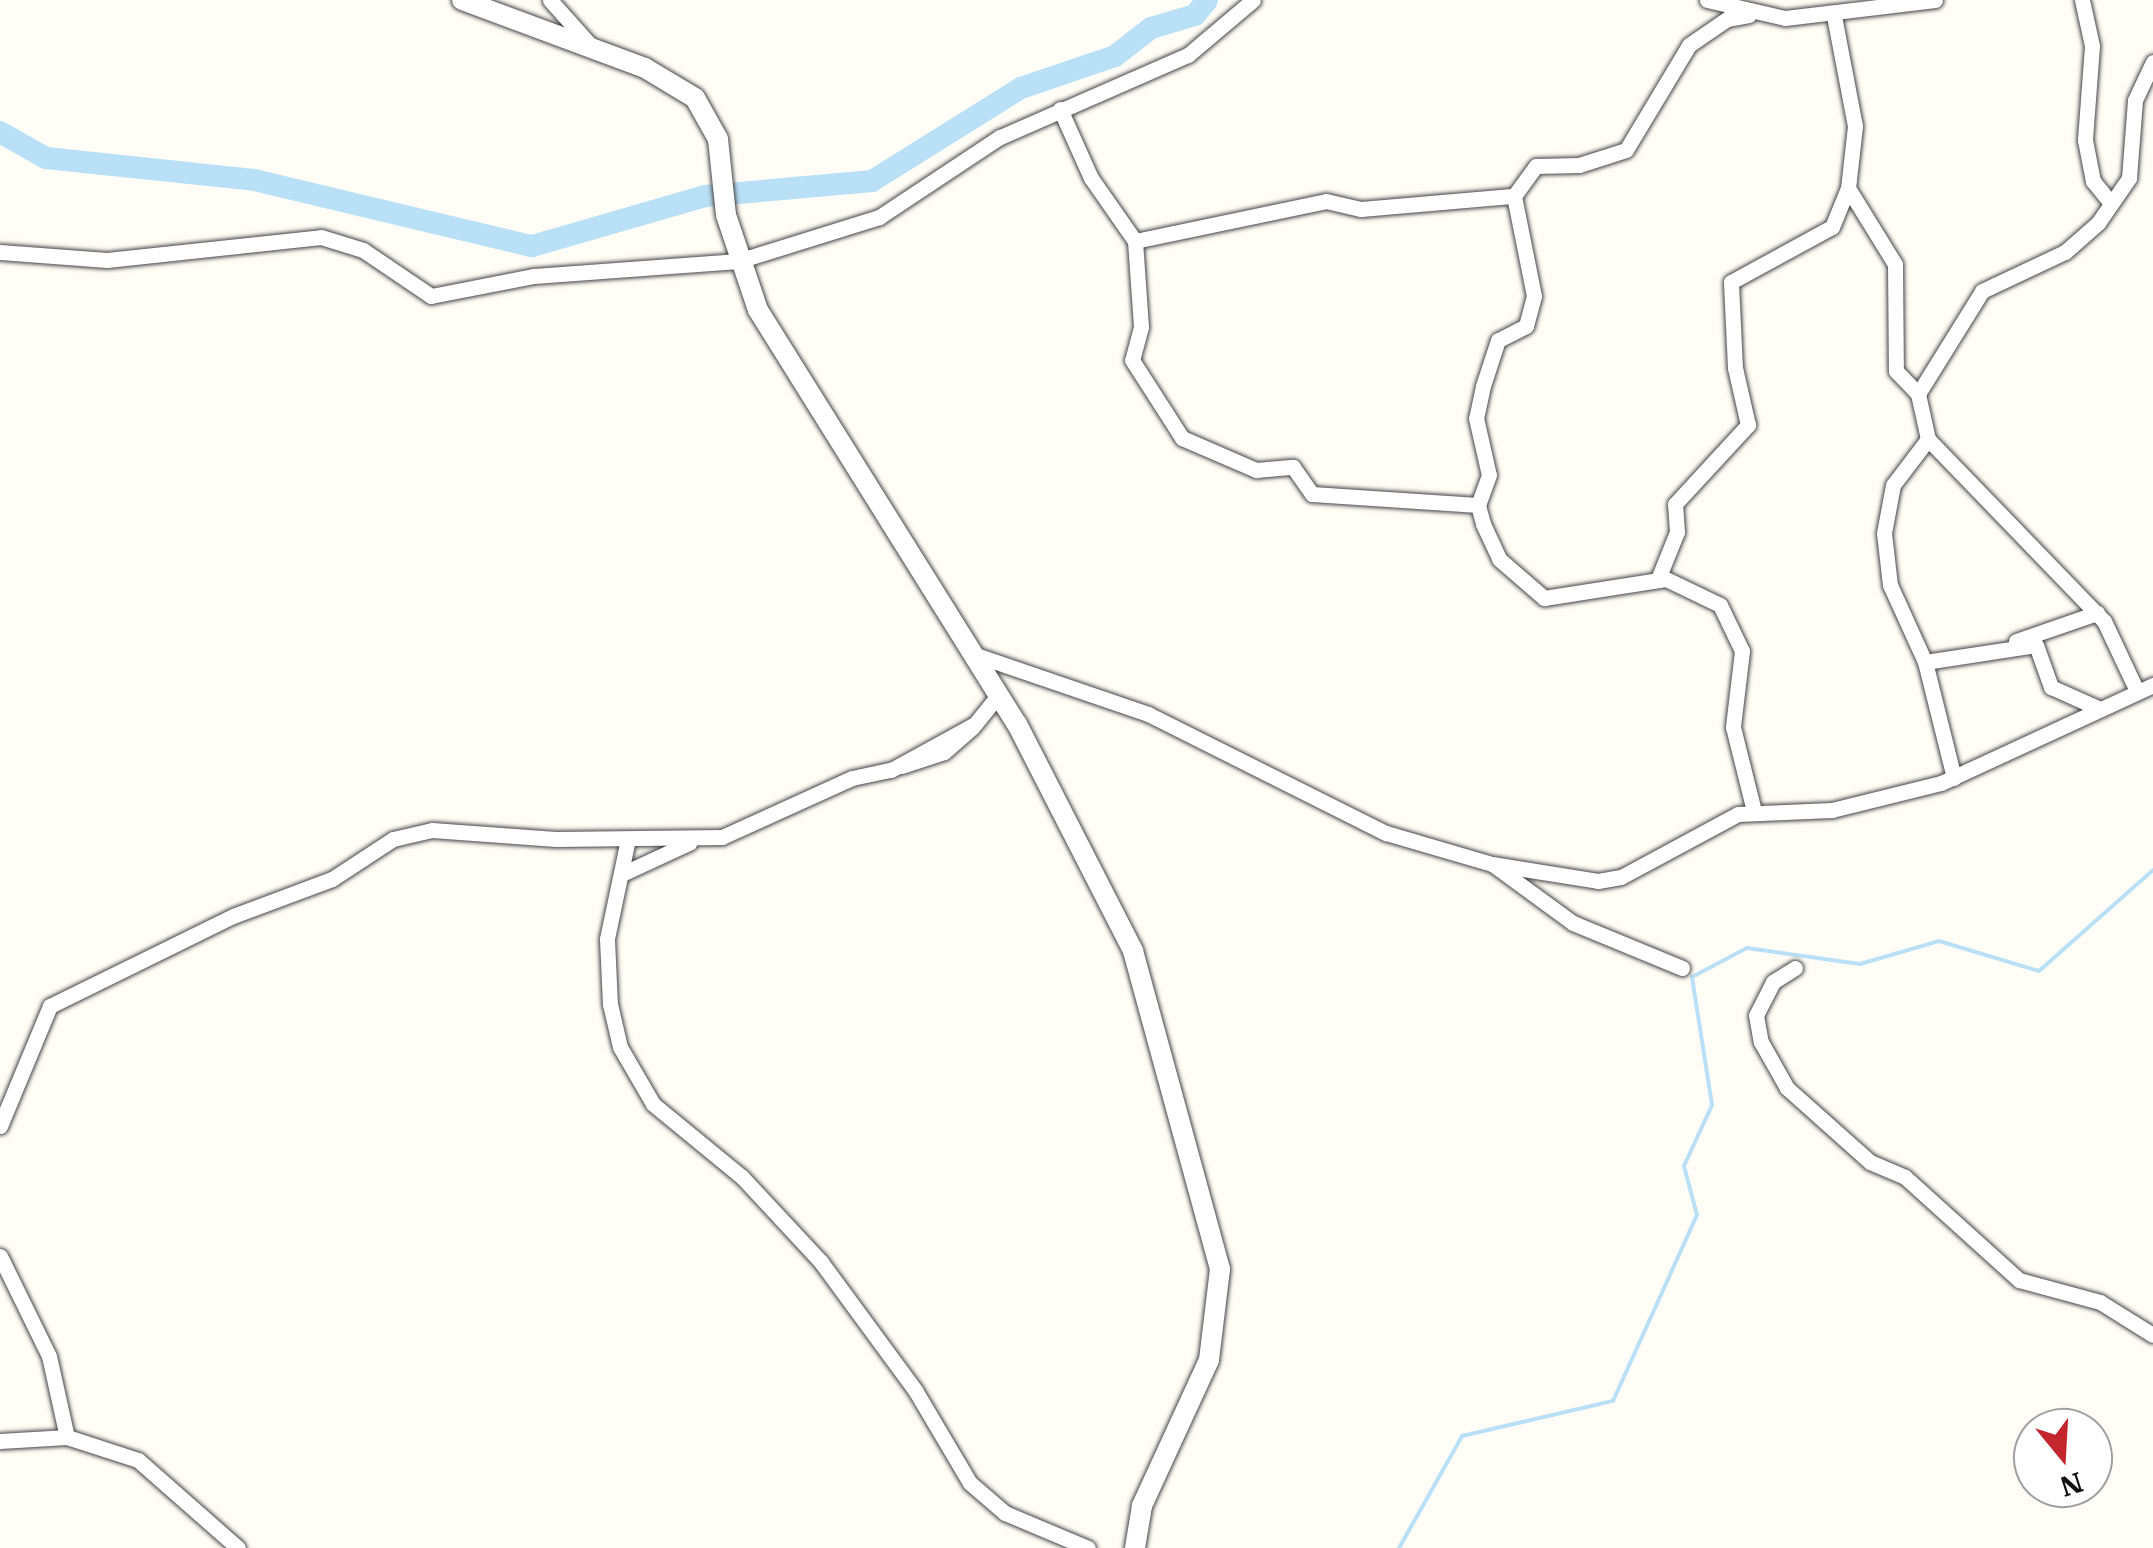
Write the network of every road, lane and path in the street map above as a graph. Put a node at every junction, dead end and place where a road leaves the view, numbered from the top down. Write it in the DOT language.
graph roads {
  1 [pos="462,0"];
  2 [pos="550,0"];
  3 [pos="1252,0"];
  4 [pos="1707,0"];
  5 [pos="1935,0"];
  6 [pos="2082,0"];
  7 [pos="1749,15"];
  8 [pos="1834,16"];
  9 [pos="595,50"];
  10 [pos="2153,62"];
  11 [pos="1060,109"];
  12 [pos="1848,188"];
  13 [pos="1514,196"];
  14 [pos="2109,201"];
  15 [pos="1135,241"];
  16 [pos="0,252"];
  17 [pos="738,261"];
  18 [pos="1918,394"];
  19 [pos="1928,439"];
  20 [pos="1478,505"];
  21 [pos="1658,578"];
  22 [pos="2098,613"];
  23 [pos="1995,647"];
  24 [pos="964,651"];
  25 [pos="1925,662"];
  26 [pos="2145,688"];
  27 [pos="998,696"];
  28 [pos="2100,709"];
  29 [pos="1954,778"];
  30 [pos="1754,811"];
  31 [pos="722,837"];
  32 [pos="628,839"];
  33 [pos="1492,864"];
  34 [pos="624,873"];
  35 [pos="1682,968"];
  36 [pos="1795,968"];
  37 [pos="0,1126"];
  38 [pos="0,1256"];
  39 [pos="2153,1335"];
  40 [pos="67,1437"];
  41 [pos="0,1441"];
  42 [pos="238,1548"];
  43 [pos="1088,1548"];
  44 [pos="1135,1548"];
  1 -- 9 [label="street"];
  2 -- 9 [label="street"];
  3 -- 11 [label="street"];
  4 -- 7 [label="street"];
  5 -- 8 [label="street"];
  6 -- 14 [label="street"];
  7 -- 8 [label="street"];
  7 -- 13 [label="street"];
  8 -- 12 [label="street"];
  9 -- 17 [label="street"];
  10 -- 14 [label="street"];
  11 -- 15 [label="street"];
  11 -- 17 [label="street"];
  12 -- 18 [label="street"];
  12 -- 21 [label="street"];
  13 -- 15 [label="street"];
  13 -- 20 [label="street"];
  14 -- 18 [label="street"];
  15 -- 20 [label="street"];
  16 -- 17 [label="street"];
  17 -- 24 [label="street"];
  18 -- 19 [label="street"];
  19 -- 22 [label="street"];
  19 -- 25 [label="street"];
  20 -- 21 [label="street"];
  21 -- 30 [label="street"];
  22 -- 23 [label="street"];
  22 -- 26 [label="street"];
  23 -- 25 [label="street"];
  23 -- 28 [label="street"];
  24 -- 27 [label="street"];
  24 -- 33 [label="street"];
  25 -- 29 [label="street"];
  26 -- 28 [label="street"];
  27 -- 31 [label="street"];
  27 -- 44 [label="street"];
  28 -- 29 [label="street"];
  29 -- 30 [label="street"];
  30 -- 33 [label="street"];
  31 -- 32 [label="street"];
  31 -- 34 [label="street"];
  32 -- 34 [label="street"];
  32 -- 37 [label="street"];
  33 -- 35 [label="street"];
  34 -- 43 [label="street"];
  36 -- 39 [label="street"];
  38 -- 40 [label="street"];
  40 -- 41 [label="street"];
  40 -- 42 [label="street"];
}
